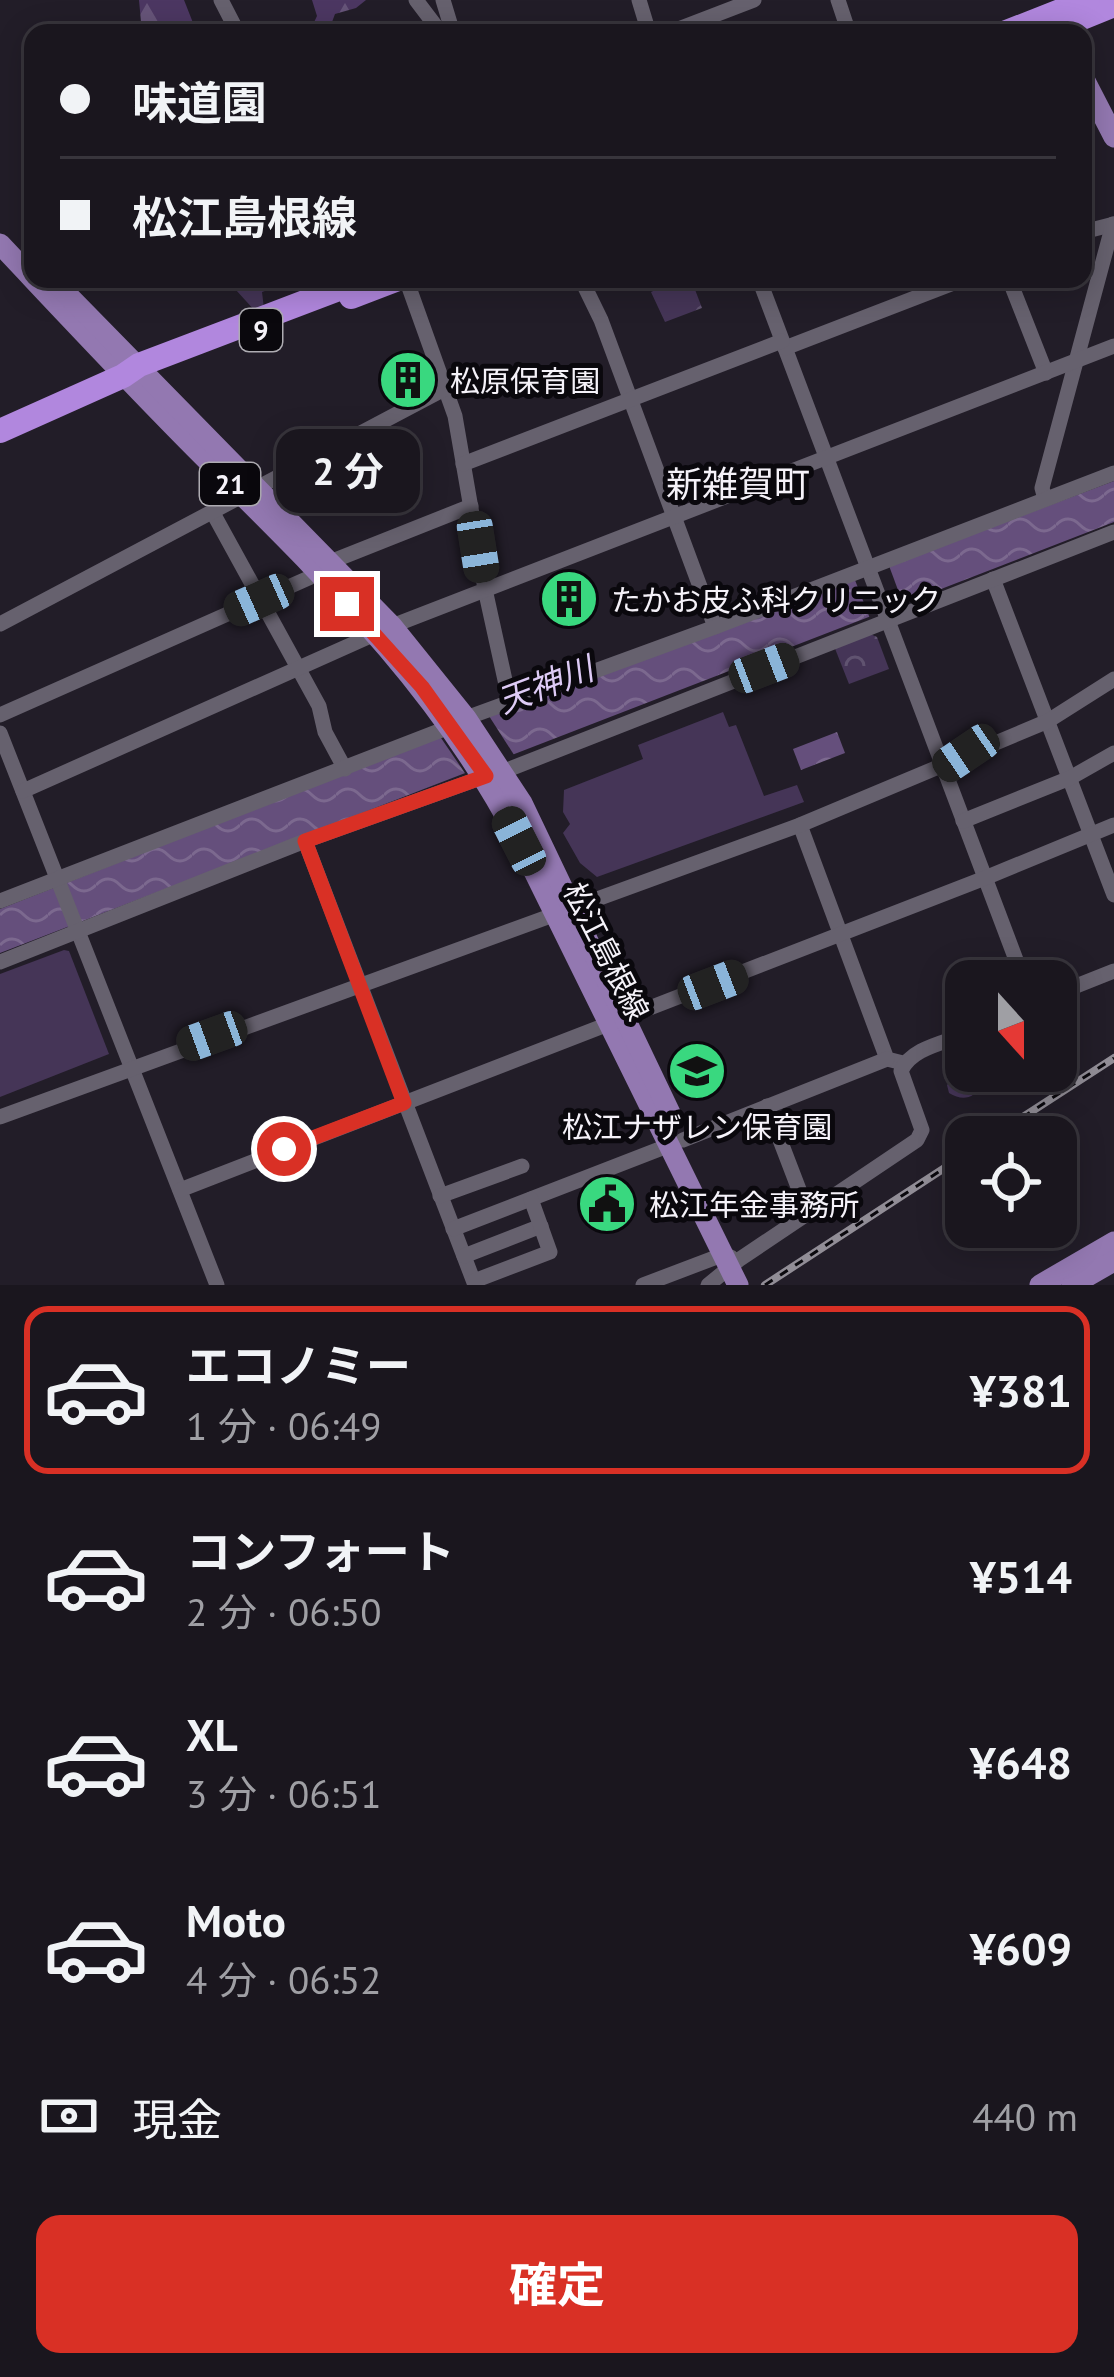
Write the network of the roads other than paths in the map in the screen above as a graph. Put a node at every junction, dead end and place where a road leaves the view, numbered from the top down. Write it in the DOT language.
graph roads {
  1 [pos="416,0"];
  2 [pos="754,0"];
  3 [pos="1088,0"];
  4 [pos="1114,5"];
  5 [pos="1053,22"];
  6 [pos="434,24"];
  7 [pos="691,24"];
  8 [pos="1092,107"];
  9 [pos="1114,137"];
  10 [pos="0,224"];
  11 [pos="1113,224"];
  12 [pos="0,244"];
  13 [pos="24,249"];
  14 [pos="24,266"];
  15 [pos="47,288"];
  16 [pos="60,288"];
  17 [pos="343,288"];
  18 [pos="376,288"];
  19 [pos="406,288"];
  20 [pos="585,288"];
  21 [pos="762,288"];
  22 [pos="939,288"];
  23 [pos="1013,288"];
  24 [pos="784,345"];
  25 [pos="1114,346"];
  26 [pos="1078,360"];
  27 [pos="136,371"];
  28 [pos="1046,373"];
  29 [pos="446,388"];
  30 [pos="629,402"];
  31 [pos="0,430"];
  32 [pos="827,459"];
  33 [pos="463,464"];
  34 [pos="1114,472"];
  35 [pos="251,492"];
  36 [pos="1045,499"];
  37 [pos="471,506"];
  38 [pos="213,513"];
  39 [pos="673,519"];
  40 [pos="1114,532"];
  41 [pos="869,567"];
  42 [pos="325,568"];
  43 [pos="994,579"];
  44 [pos="484,589"];
  45 [pos="259,600"];
  46 [pos="888,618"];
  47 [pos="0,624"];
  48 [pos="715,627"];
  49 [pos="384,630"];
  50 [pos="299,669"];
  51 [pos="1114,680"];
  52 [pos="510,703"];
  53 [pos="0,715"];
  54 [pos="1048,722"];
  55 [pos="460,724"];
  56 [pos="0,733"];
  57 [pos="1114,753"];
  58 [pos="943,768"];
  59 [pos="345,769"];
  60 [pos="493,772"];
  61 [pos="1070,778"];
  62 [pos="22,787"];
  63 [pos="0,790"];
  64 [pos="963,821"];
  65 [pos="800,825"];
  66 [pos="1114,825"];
  67 [pos="1093,836"];
  68 [pos="305,841"];
  69 [pos="986,878"];
  70 [pos="58,880"];
  71 [pos="1114,896"];
  72 [pos="0,901"];
  73 [pos="562,909"];
  74 [pos="78,930"];
  75 [pos="841,934"];
  76 [pos="1016,960"];
  77 [pos="0,962"];
  78 [pos="1114,971"];
  79 [pos="358,983"];
  80 [pos="1077,986"];
  81 [pos="619,1021"];
  82 [pos="945,1042"];
  83 [pos="895,1061"];
  84 [pos="131,1066"];
  85 [pos="404,1103"];
  86 [pos="767,1106"];
  87 [pos="0,1117"];
  88 [pos="676,1143"];
  89 [pos="522,1166"];
  90 [pos="180,1190"];
  91 [pos="440,1196"];
  92 [pos="531,1198"];
  93 [pos="808,1213"];
  94 [pos="541,1226"];
  95 [pos="453,1229"];
  96 [pos="464,1256"];
  97 [pos="1110,1258"];
  98 [pos="732,1267"];
  99 [pos="474,1283"];
  100 [pos="217,1285"];
  101 [pos="643,1285"];
  102 [pos="708,1285"];
  103 [pos="752,1285"];
  104 [pos="1040,1285"];
  105 [pos="1072,1285"];
  1 -- 6 [label="street"];
  2 -- 7 [label="street"];
  3 -- 5 [label="highway"];
  4 -- 5 [label="highway"];
  8 -- 9 [label="main road"];
  10 -- 13 [label="main road"];
  11 -- 26 [label="street"];
  12 -- 14 [label="main road, 松江島根線 / 21"];
  15 -- 27 [label="main road, 松江島根線 / 21"];
  16 -- 27 [label="main road, 松江島根線 / 21"];
  17 -- 27 [label="highway, 9"];
  18 -- 27 [label="highway, 9"];
  19 -- 29 [label="street"];
  20 -- 30 [label="street"];
  21 -- 24 [label="street"];
  22 -- 24 [label="street"];
  23 -- 28 [label="street"];
  24 -- 30 [label="street"];
  24 -- 32 [label="street"];
  25 -- 26 [label="street"];
  26 -- 28 [label="street"];
  26 -- 36 [label="street"];
  27 -- 31 [label="highway, 9"];
  27 -- 35 [label="main road, 松江島根線 / 21"];
  28 -- 32 [label="street"];
  29 -- 33 [label="street"];
  29 -- 35 [label="street"];
  30 -- 33 [label="street"];
  30 -- 39 [label="street"];
  32 -- 39 [label="street"];
  32 -- 41 [label="street"];
  33 -- 37 [label="street"];
  34 -- 36 [label="street"];
  35 -- 38 [label="street"];
  35 -- 42 [label="main road, 松江島根線 / 21"];
  36 -- 41 [label="street"];
  37 -- 42 [label="street"];
  37 -- 44 [label="street"];
  38 -- 45 [label="street"];
  38 -- 47 [label="street"];
  39 -- 44 [label="street"];
  39 -- 48 [label="street"];
  40 -- 43 [label="street"];
  41 -- 46 [label="street"];
  41 -- 48 [label="street"];
  42 -- 45 [label="street"];
  42 -- 49 [label="main road, 松江島根線 / 21"];
  43 -- 46 [label="street"];
  43 -- 54 [label="street"];
  44 -- 49 [label="street"];
  44 -- 52 [label="street"];
  45 -- 50 [label="street"];
  45 -- 53 [label="street"];
  46 -- 58 [label="street"];
  46 -- 60 [label="street"];
  48 -- 52 [label="street"];
  49 -- 50 [label="street"];
  49 -- 55 [label="main road, 松江島根線 / 21"];
  50 -- 59 [label="street"];
  50 -- 62 [label="street"];
  51 -- 54 [label="street"];
  52 -- 55 [label="street"];
  54 -- 58 [label="street"];
  54 -- 61 [label="street"];
  55 -- 59 [label="street"];
  55 -- 60 [label="main road, 松江島根線 / 21"];
  56 -- 62 [label="street"];
  57 -- 61 [label="street"];
  58 -- 64 [label="street"];
  58 -- 65 [label="street"];
  59 -- 70 [label="street"];
  60 -- 68 [label="street"];
  60 -- 73 [label="main road, 松江島根線 / 21"];
  61 -- 64 [label="street"];
  61 -- 67 [label="street"];
  62 -- 63 [label="street"];
  62 -- 70 [label="street"];
  64 -- 69 [label="street"];
  65 -- 73 [label="street"];
  65 -- 75 [label="street"];
  66 -- 67 [label="street"];
  67 -- 69 [label="street"];
  67 -- 71 [label="street"];
  68 -- 74 [label="street"];
  68 -- 79 [label="street"];
  69 -- 75 [label="street"];
  69 -- 76 [label="street"];
  70 -- 72 [label="street"];
  70 -- 74 [label="street"];
  73 -- 79 [label="street"];
  73 -- 81 [label="main road, 松江島根線 / 21"];
  74 -- 77 [label="street"];
  74 -- 84 [label="street"];
  75 -- 81 [label="street"];
  75 -- 83 [label="street"];
  78 -- 80 [label="street"];
  79 -- 84 [label="street"];
  79 -- 85 [label="street"];
  81 -- 85 [label="street"];
  81 -- 88 [label="main road, 松江島根線 / 21"];
  82 -- 83 [label="street"];
  83 -- 86 [label="street"];
  83 -- 93 [label="street"];
  84 -- 87 [label="street"];
  84 -- 90 [label="street"];
  85 -- 90 [label="street"];
  85 -- 91 [label="street"];
  86 -- 88 [label="street"];
  86 -- 93 [label="street"];
  88 -- 92 [label="street"];
  88 -- 98 [label="main road, 松江島根線 / 21"];
  89 -- 91 [label="street"];
  90 -- 100 [label="street"];
  91 -- 95 [label="street"];
  92 -- 94 [label="street"];
  92 -- 95 [label="street"];
  93 -- 98 [label="street"];
  94 -- 96 [label="street"];
  94 -- 99 [label="street"];
  95 -- 96 [label="street"];
  96 -- 99 [label="street"];
  97 -- 104 [label="main road"];
  97 -- 105 [label="main road"];
  98 -- 101 [label="street"];
  98 -- 102 [label="street"];
  98 -- 103 [label="main road, 松江島根線 / 21"];
}
